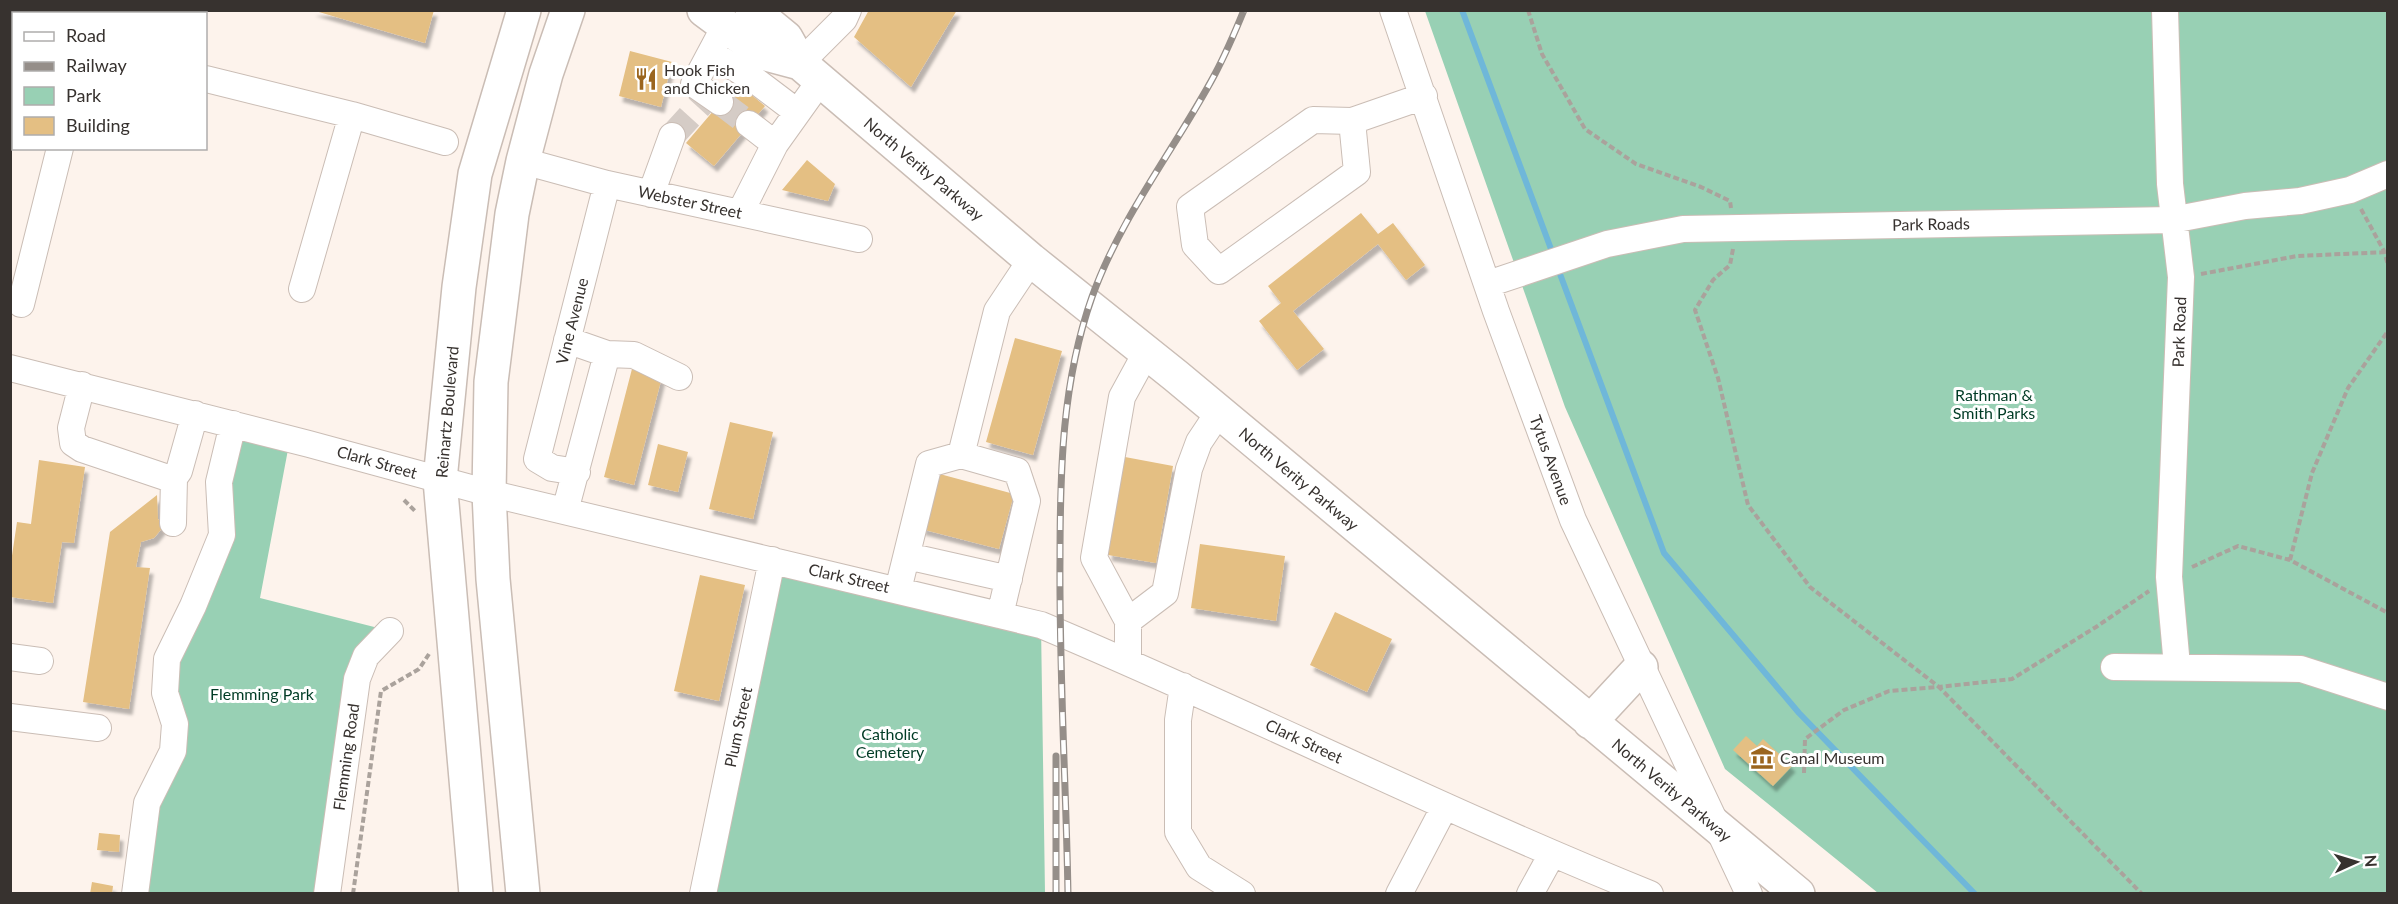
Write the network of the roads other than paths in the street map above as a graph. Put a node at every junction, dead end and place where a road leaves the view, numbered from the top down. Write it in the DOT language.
graph roads {
  1 [pos="524,10"];
  2 [pos="568,10"];
  3 [pos="848,10"];
  4 [pos="1393,10"];
  5 [pos="2165,10"];
  6 [pos="723,25"];
  7 [pos="810,72"];
  8 [pos="207,79"];
  9 [pos="1424,96"];
  10 [pos="711,100"];
  11 [pos="797,112"];
  12 [pos="352,115"];
  13 [pos="1352,121"];
  14 [pos="749,124"];
  15 [pos="672,136"];
  16 [pos="445,142"];
  17 [pos="775,144"];
  18 [pos="60,150"];
  19 [pos="523,161"];
  20 [pos="2388,174"];
  21 [pos="607,184"];
  22 [pos="651,194"];
  23 [pos="740,213"];
  24 [pos="2172,220"];
  25 [pos="859,239"];
  26 [pos="1031,260"];
  27 [pos="1488,284"];
  28 [pos="302,289"];
  29 [pos="21,304"];
  30 [pos="567,340"];
  31 [pos="1146,353"];
  32 [pos="607,354"];
  33 [pos="10,368"];
  34 [pos="679,377"];
  35 [pos="82,385"];
  36 [pos="555,390"];
  37 [pos="594,402"];
  38 [pos="1219,412"];
  39 [pos="195,414"];
  40 [pos="233,424"];
  41 [pos="961,455"];
  42 [pos="577,472"];
  43 [pos="174,478"];
  44 [pos="440,480"];
  45 [pos="489,494"];
  46 [pos="565,511"];
  47 [pos="172,523"];
  48 [pos="907,556"];
  49 [pos="772,560"];
  50 [pos="1009,579"];
  51 [pos="898,590"];
  52 [pos="1000,615"];
  53 [pos="1128,621"];
  54 [pos="390,631"];
  55 [pos="10,657"];
  56 [pos="40,661"];
  57 [pos="1128,661"];
  58 [pos="2177,666"];
  59 [pos="1641,667"];
  60 [pos="2114,668"];
  61 [pos="1184,686"];
  62 [pos="2388,697"];
  63 [pos="10,717"];
  64 [pos="1590,722"];
  65 [pos="98,728"];
  66 [pos="1445,806"];
  67 [pos="1719,830"];
  68 [pos="1552,854"];
  69 [pos="135,894"];
  70 [pos="327,894"];
  71 [pos="476,894"];
  72 [pos="523,894"];
  73 [pos="703,894"];
  74 [pos="1242,894"];
  75 [pos="1399,894"];
  76 [pos="1530,894"];
  77 [pos="1650,894"];
  78 [pos="1749,894"];
  79 [pos="1798,894"];
  1 -- 44 [label="main road, Reinartz Boulevard"];
  2 -- 19 [label="main road"];
  3 -- 7 [label="street"];
  4 -- 9 [label="street, Tytus Avenue"];
  5 -- 24 [label="street"];
  6 -- 7 [label="main road, North Verity Parkway"];
  6 -- 10 [label="street"];
  6 -- 11 [label="street"];
  7 -- 11 [label="street"];
  7 -- 26 [label="main road, North Verity Parkway"];
  8 -- 12 [label="street"];
  9 -- 13 [label="street"];
  9 -- 27 [label="street, Tytus Avenue"];
  11 -- 17 [label="street"];
  12 -- 16 [label="street"];
  12 -- 28 [label="street"];
  13 -- 13 [label="street"];
  14 -- 17 [label="street"];
  15 -- 22 [label="street"];
  17 -- 23 [label="street"];
  18 -- 29 [label="street"];
  19 -- 21 [label="street, Webster Street"];
  19 -- 45 [label="main road"];
  20 -- 24 [label="street"];
  21 -- 22 [label="street, Webster Street"];
  21 -- 30 [label="street, Vine Avenue"];
  22 -- 23 [label="street, Webster Street"];
  23 -- 25 [label="street, Webster Street"];
  24 -- 27 [label="street, Park Roads"];
  24 -- 58 [label="street, Park Road"];
  26 -- 31 [label="main road, North Verity Parkway"];
  26 -- 41 [label="street"];
  27 -- 59 [label="street, Tytus Avenue"];
  30 -- 32 [label="street"];
  30 -- 36 [label="street, Vine Avenue"];
  31 -- 38 [label="main road, North Verity Parkway"];
  31 -- 53 [label="street"];
  32 -- 34 [label="street"];
  32 -- 37 [label="street"];
  33 -- 35 [label="street, Clark Street"];
  35 -- 39 [label="street, Clark Street"];
  35 -- 43 [label="street"];
  36 -- 37 [label="street"];
  36 -- 42 [label="street, Vine Avenue"];
  37 -- 42 [label="street"];
  38 -- 53 [label="street"];
  38 -- 64 [label="main road, North Verity Parkway"];
  39 -- 40 [label="street, Clark Street"];
  39 -- 43 [label="street"];
  40 -- 44 [label="street, Clark Street"];
  40 -- 69 [label="street"];
  41 -- 48 [label="street"];
  41 -- 50 [label="street"];
  42 -- 46 [label="street"];
  43 -- 47 [label="street"];
  44 -- 45 [label="street, Clark Street"];
  44 -- 71 [label="main road, Reinartz Boulevard"];
  45 -- 46 [label="street, Clark Street"];
  45 -- 72 [label="main road"];
  46 -- 49 [label="street, Clark Street"];
  48 -- 50 [label="street"];
  48 -- 51 [label="street"];
  49 -- 51 [label="street, Clark Street"];
  49 -- 73 [label="street, Plum Street"];
  50 -- 52 [label="street"];
  51 -- 52 [label="street, Clark Street"];
  52 -- 57 [label="street, Clark Street"];
  53 -- 57 [label="street"];
  54 -- 70 [label="street, Flemming Road"];
  55 -- 56 [label="street"];
  57 -- 61 [label="street, Clark Street"];
  58 -- 60 [label="street"];
  58 -- 62 [label="street"];
  59 -- 64 [label="main road"];
  59 -- 67 [label="street, Tytus Avenue"];
  61 -- 66 [label="street, Clark Street"];
  61 -- 74 [label="street"];
  63 -- 65 [label="street"];
  64 -- 67 [label="main road, North Verity Parkway"];
  66 -- 68 [label="street, Clark Street"];
  66 -- 75 [label="street"];
  67 -- 78 [label="street, Tytus Avenue"];
  67 -- 79 [label="main road, North Verity Parkway"];
  68 -- 76 [label="street"];
  68 -- 77 [label="street, Clark Street"];
}
